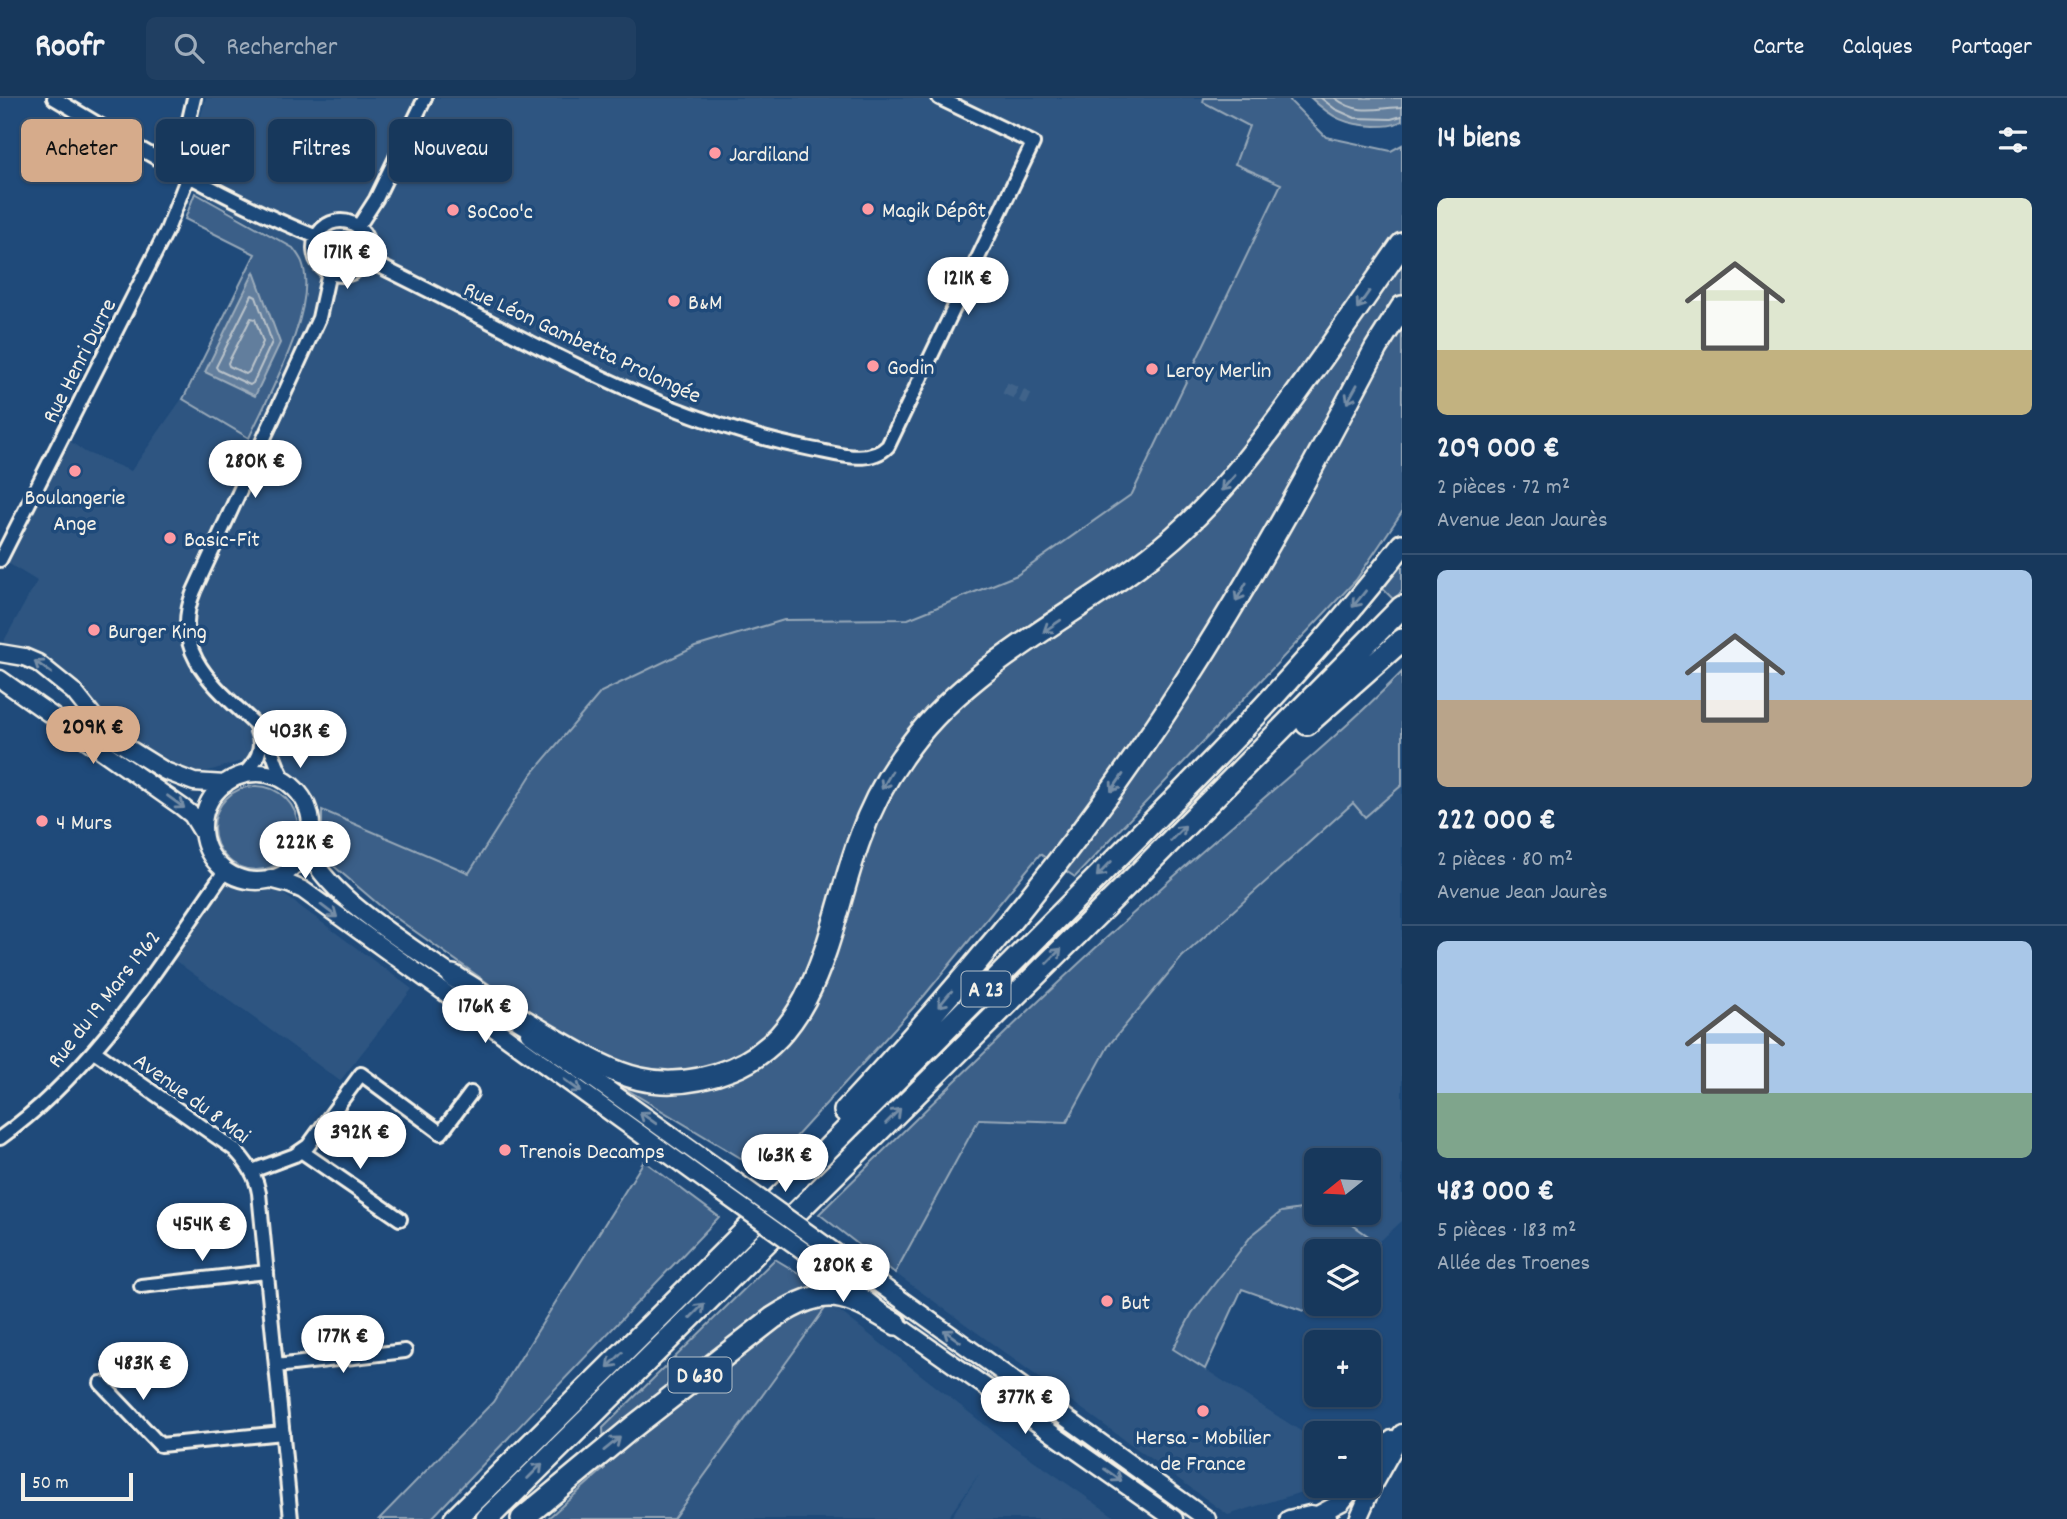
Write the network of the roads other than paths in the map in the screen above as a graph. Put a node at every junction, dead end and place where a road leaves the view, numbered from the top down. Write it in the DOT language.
graph roads {
  1 [pos="54,98"];
  2 [pos="194,98"];
  3 [pos="425,98"];
  4 [pos="939,98"];
  5 [pos="189,119"];
  6 [pos="156,157"];
  7 [pos="182,182"];
  8 [pos="201,182"];
  9 [pos="358,227"];
  10 [pos="317,237"];
  11 [pos="1402,244"];
  12 [pos="365,259"];
  13 [pos="329,272"];
  14 [pos="1402,307"];
  15 [pos="1402,545"];
  16 [pos="2,557"];
  17 [pos="1402,607"];
  18 [pos="1402,640"];
  19 [pos="0,654"];
  20 [pos="0,672"];
  21 [pos="0,679"];
  22 [pos="252,721"];
  23 [pos="243,775"];
  24 [pos="287,783"];
  25 [pos="225,784"];
  26 [pos="1216,796"];
  27 [pos="204,834"];
  28 [pos="307,846"];
  29 [pos="225,871"];
  30 [pos="270,879"];
  31 [pos="453,976"];
  32 [pos="94,1051"];
  33 [pos="471,1093"];
  34 [pos="0,1138"];
  35 [pos="302,1151"];
  36 [pos="252,1171"];
  37 [pos="767,1207"];
  38 [pos="400,1219"];
  39 [pos="267,1272"];
  40 [pos="141,1286"];
  41 [pos="897,1324"];
  42 [pos="405,1350"];
  43 [pos="276,1366"];
  44 [pos="101,1383"];
  45 [pos="1402,1432"];
  46 [pos="284,1433"];
  47 [pos="1381,1449"];
  48 [pos="1345,1498"];
  49 [pos="1326,1517"];
  50 [pos="291,1519"];
  51 [pos="455,1519"];
  52 [pos="486,1519"];
  53 [pos="522,1519"];
  54 [pos="1174,1519"];
  55 [pos="1207,1519"];
  56 [pos="1289,1519"];
  57 [pos="1358,1519"];
  1 -- 6 [label="street"];
  2 -- 5 [label="street, Rue Henri Durre"];
  3 -- 9 [label="street"];
  4 -- 12 [label="street, Rue Léon Gambetta Prolongée"];
  7 -- 16 [label="street, Rue Henri Durre"];
  8 -- 10 [label="street"];
  9 -- 10 [label="street"];
  9 -- 12 [label="street"];
  10 -- 13 [label="street"];
  11 -- 31 [label="highway, one-way"];
  12 -- 13 [label="street"];
  13 -- 22 [label="street"];
  14 -- 37 [label="highway, one-way"];
  15 -- 37 [label="highway, A 23, one-way"];
  17 -- 26 [label="highway, A 23"];
  18 -- 26 [label="highway"];
  19 -- 20 [label="main road"];
  25 -- 19 [label="main road, one-way"];
  21 -- 27 [label="main road, one-way"];
  22 -- 23 [label="street"];
  22 -- 24 [label="street"];
  23 -- 24 [label="main road"];
  23 -- 25 [label="main road"];
  24 -- 28 [label="main road"];
  25 -- 27 [label="main road"];
  52 -- 26 [label="highway, A 23, one-way"];
  27 -- 29 [label="main road"];
  28 -- 30 [label="main road"];
  28 -- 31 [label="main road"];
  29 -- 30 [label="main road"];
  29 -- 32 [label="street, Rue du 19 Mars 1962"];
  30 -- 41 [label="main road, D 630, one-way, bridge"];
  55 -- 31 [label="main road, one-way, bridge"];
  32 -- 34 [label="street, Rue du 19 Mars 1962"];
  32 -- 36 [label="street, Avenue du 8 Mai"];
  33 -- 35 [label="street"];
  35 -- 36 [label="street"];
  35 -- 38 [label="street"];
  36 -- 39 [label="street, Avenue du 8 Mai"];
  37 -- 51 [label="highway, A 23, one-way"];
  39 -- 40 [label="street"];
  39 -- 43 [label="street, Avenue du 8 Mai"];
  53 -- 41 [label="highway, D 630, one-way"];
  41 -- 54 [label="main road, D 630, one-way"];
  42 -- 43 [label="street"];
  43 -- 46 [label="street, Avenue du 8 Mai"];
  44 -- 46 [label="street"];
  45 -- 47 [label="main road"];
  45 -- 57 [label="main road"];
  46 -- 50 [label="street, Avenue du 8 Mai"];
  48 -- 49 [label="main road"];
  49 -- 56 [label="main road"];
}
